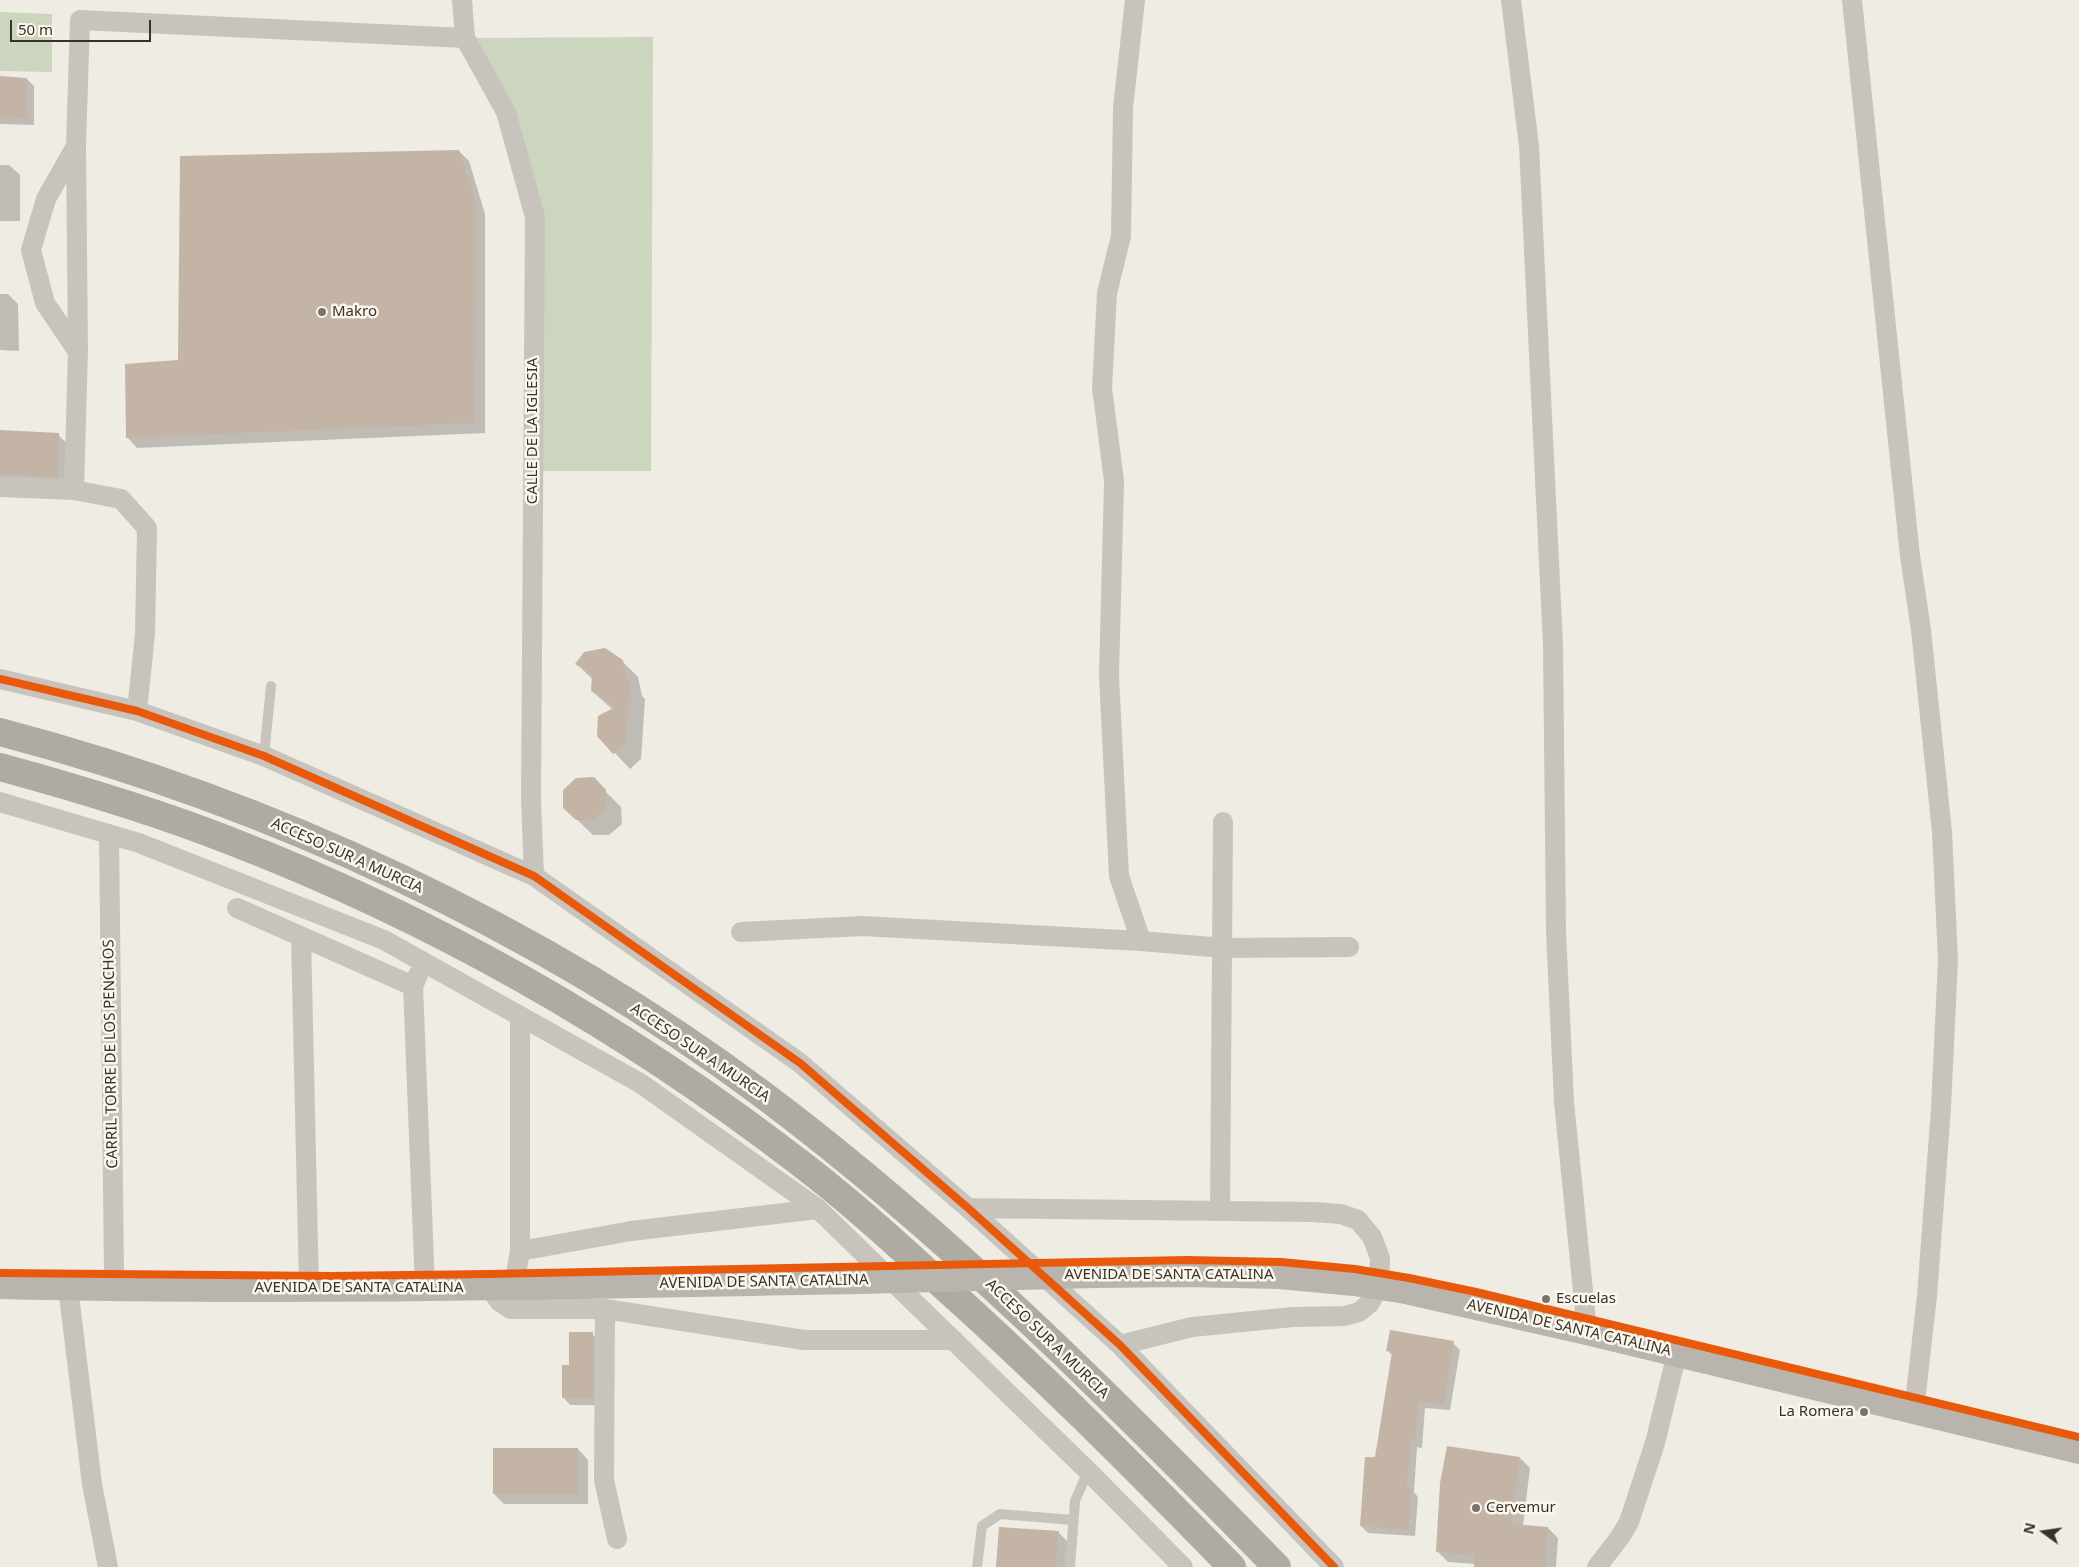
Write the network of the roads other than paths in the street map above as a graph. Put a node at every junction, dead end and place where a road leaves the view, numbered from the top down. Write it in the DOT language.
graph roads {
  1 [pos="462,0"];
  2 [pos="1136,0"];
  3 [pos="1511,0"];
  4 [pos="1852,0"];
  5 [pos="465,38"];
  6 [pos="76,146"];
  7 [pos="78,352"];
  8 [pos="0,486"];
  9 [pos="74,490"];
  10 [pos="0,679"];
  11 [pos="271,686"];
  12 [pos="136,711"];
  13 [pos="0,732"];
  14 [pos="264,756"];
  15 [pos="0,767"];
  16 [pos="0,802"];
  17 [pos="1223,822"];
  18 [pos="109,834"];
  19 [pos="534,876"];
  20 [pos="237,908"];
  21 [pos="345,923"];
  22 [pos="740,932"];
  23 [pos="301,936"];
  24 [pos="1141,941"];
  25 [pos="1350,947"];
  26 [pos="1223,948"];
  27 [pos="333,950"];
  28 [pos="424,961"];
  29 [pos="413,986"];
  30 [pos="520,1016"];
  31 [pos="968,1208"];
  32 [pos="818,1209"];
  33 [pos="1220,1211"];
  34 [pos="520,1251"];
  35 [pos="114,1274"];
  36 [pos="0,1285"];
  37 [pos="1379,1285"];
  38 [pos="68,1287"];
  39 [pos="425,1287"];
  40 [pos="501,1287"];
  41 [pos="309,1288"];
  42 [pos="605,1309"];
  43 [pos="1586,1331"];
  44 [pos="954,1340"];
  45 [pos="1120,1344"];
  46 [pos="1677,1353"];
  47 [pos="1914,1411"];
  48 [pos="2079,1450"];
  49 [pos="1088,1471"];
  50 [pos="1073,1520"];
  51 [pos="617,1539"];
  52 [pos="108,1567"];
  53 [pos="978,1567"];
  54 [pos="1070,1567"];
  55 [pos="1183,1567"];
  56 [pos="1232,1567"];
  57 [pos="1277,1567"];
  58 [pos="1334,1567"];
  59 [pos="1597,1567"];
  1 -- 5 [label="street, CALLE DE LA IGLESIA"];
  2 -- 24 [label="street"];
  3 -- 43 [label="street"];
  4 -- 47 [label="street"];
  5 -- 6 [label="street"];
  5 -- 19 [label="street, CALLE DE LA IGLESIA"];
  6 -- 7 [label="street"];
  6 -- 7 [label="street"];
  7 -- 9 [label="street"];
  8 -- 9 [label="street"];
  9 -- 12 [label="street"];
  10 -- 12 [label="street"];
  11 -- 14 [label="lane"];
  12 -- 14 [label="street"];
  13 -- 57 [label="highway, ACCESO SUR A MURCIA"];
  14 -- 19 [label="street"];
  15 -- 56 [label="highway, ACCESO SUR A MURCIA"];
  16 -- 18 [label="street"];
  17 -- 26 [label="street"];
  18 -- 21 [label="street"];
  18 -- 35 [label="street, CARRIL TORRE DE LOS PENCHOS"];
  19 -- 31 [label="street"];
  20 -- 23 [label="street"];
  21 -- 27 [label="street"];
  21 -- 28 [label="street"];
  22 -- 24 [label="street"];
  23 -- 27 [label="street"];
  23 -- 41 [label="street"];
  24 -- 26 [label="street"];
  25 -- 26 [label="street"];
  26 -- 33 [label="street"];
  27 -- 29 [label="street"];
  28 -- 29 [label="street"];
  28 -- 30 [label="street"];
  29 -- 39 [label="street"];
  30 -- 32 [label="street"];
  30 -- 34 [label="street"];
  31 -- 33 [label="street"];
  31 -- 45 [label="street"];
  32 -- 34 [label="street"];
  32 -- 44 [label="street"];
  33 -- 37 [label="street"];
  34 -- 40 [label="street"];
  36 -- 38 [label="main road, AVENIDA DE SANTA CATALINA"];
  37 -- 40 [label="main road, AVENIDA DE SANTA CATALINA, bridge"];
  37 -- 43 [label="main road, AVENIDA DE SANTA CATALINA"];
  37 -- 45 [label="street"];
  38 -- 41 [label="main road, AVENIDA DE SANTA CATALINA"];
  38 -- 52 [label="street"];
  39 -- 40 [label="main road, AVENIDA DE SANTA CATALINA"];
  39 -- 41 [label="main road, AVENIDA DE SANTA CATALINA"];
  40 -- 42 [label="street"];
  42 -- 44 [label="street"];
  42 -- 51 [label="street"];
  43 -- 46 [label="main road, AVENIDA DE SANTA CATALINA"];
  44 -- 49 [label="street"];
  45 -- 58 [label="street"];
  46 -- 47 [label="main road, AVENIDA DE SANTA CATALINA"];
  46 -- 59 [label="street"];
  47 -- 48 [label="main road, AVENIDA DE SANTA CATALINA"];
  49 -- 50 [label="lane"];
  49 -- 55 [label="street"];
  50 -- 53 [label="lane"];
  50 -- 54 [label="lane"];
}
